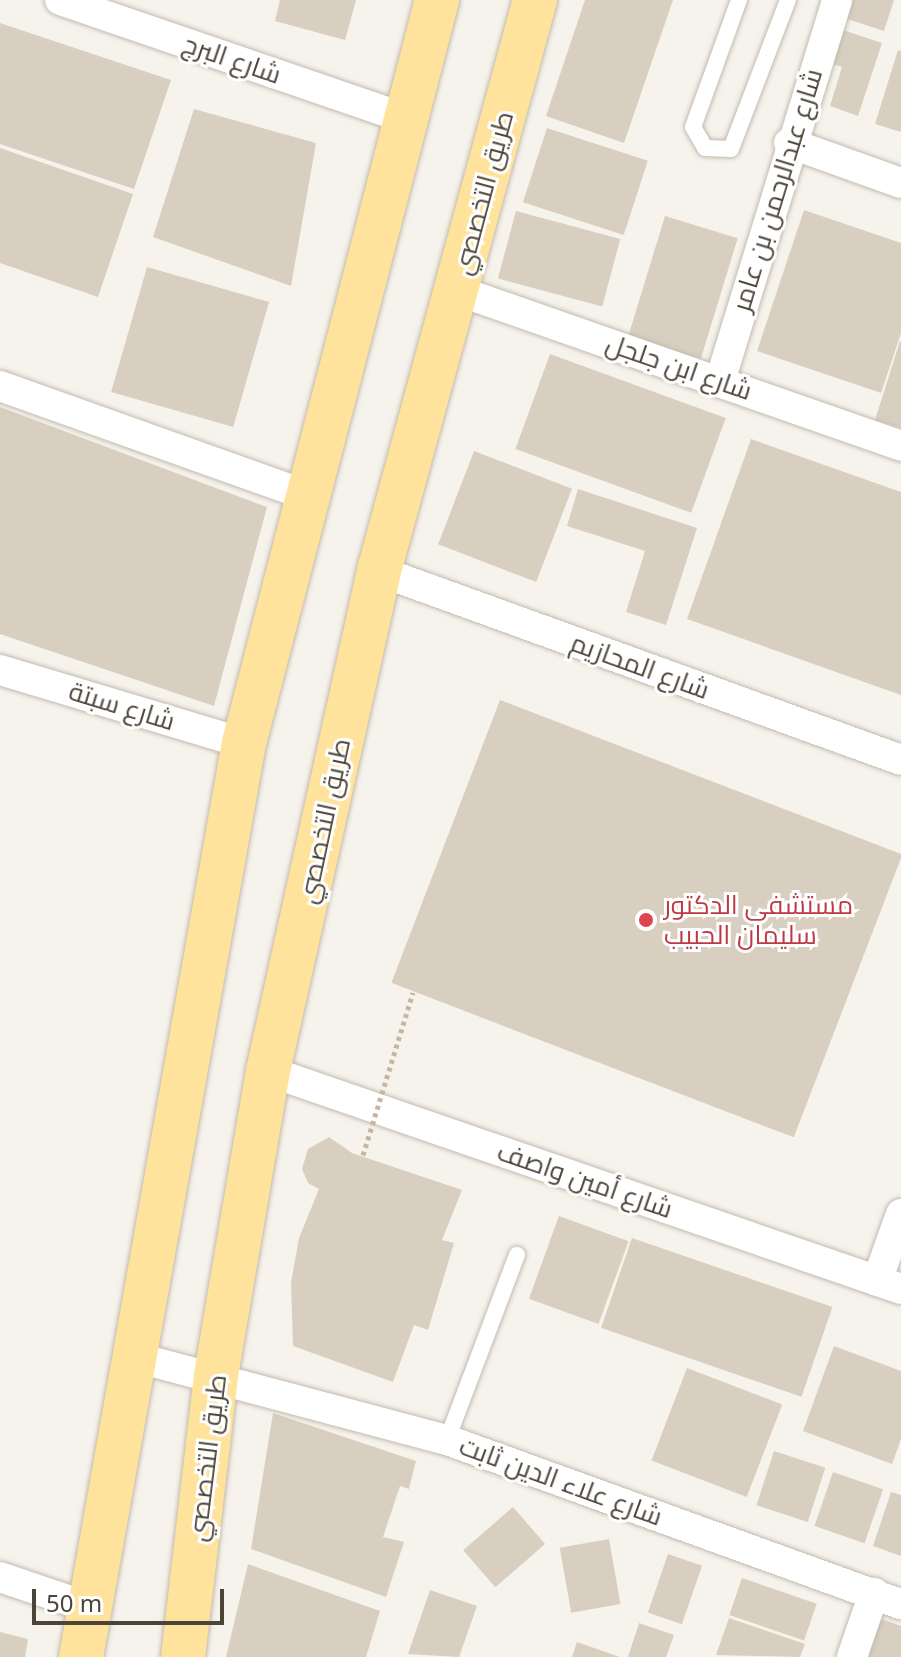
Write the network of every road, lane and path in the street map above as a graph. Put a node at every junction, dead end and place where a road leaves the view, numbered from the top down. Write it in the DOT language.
graph roads {
  1 [pos="60,0"];
  2 [pos="437,0"];
  3 [pos="535,0"];
  4 [pos="739,0"];
  5 [pos="788,0"];
  6 [pos="837,0"];
  7 [pos="405,118"];
  8 [pos="789,143"];
  9 [pos="901,183"];
  10 [pos="456,290"];
  11 [pos="720,381"];
  12 [pos="0,386"];
  13 [pos="901,446"];
  14 [pos="309,496"];
  15 [pos="379,571"];
  16 [pos="0,670"];
  17 [pos="244,743"];
  18 [pos="901,760"];
  19 [pos="413,992"];
  20 [pos="268,1071"];
  21 [pos="363,1155"];
  22 [pos="901,1214"];
  23 [pos="517,1255"];
  24 [pos="889,1285"];
  25 [pos="135,1357"];
  26 [pos="216,1375"];
  27 [pos="447,1440"];
  28 [pos="0,1577"];
  29 [pos="887,1599"];
  30 [pos="87,1640"];
  31 [pos="183,1657"];
  32 [pos="852,1657"];
  1 -- 7 [label="street, شارع البرج"];
  2 -- 7 [label="main road"];
  3 -- 10 [label="main road, طريق التخصصي"];
  4 -- 5 [label="lane"];
  6 -- 8 [label="street, شارع عبدالرحمن بن عامر"];
  7 -- 14 [label="main road"];
  8 -- 9 [label="street"];
  8 -- 11 [label="street, شارع عبدالرحمن بن عامر"];
  10 -- 11 [label="street, شارع ابن جلجل"];
  10 -- 15 [label="main road, طريق التخصصي"];
  11 -- 13 [label="street, شارع ابن جلجل"];
  12 -- 14 [label="street"];
  14 -- 17 [label="main road"];
  15 -- 18 [label="street, شارع المحازيم"];
  15 -- 20 [label="main road, طريق التخصصي"];
  16 -- 17 [label="street, شارع سبتة"];
  17 -- 25 [label="main road"];
  19 -- 21 [label="path, bridge"];
  20 -- 24 [label="street, شارع أمين واصف"];
  20 -- 26 [label="main road, طريق التخصصي"];
  22 -- 24 [label="street"];
  23 -- 27 [label="lane"];
  25 -- 26 [label="street, شارع علاء الدين ثابت"];
  25 -- 30 [label="main road"];
  26 -- 27 [label="street, شارع علاء الدين ثابت"];
  26 -- 31 [label="main road, طريق التخصصي"];
  27 -- 29 [label="street, شارع علاء الدين ثابت"];
  28 -- 30 [label="street"];
  29 -- 32 [label="street"];
}
